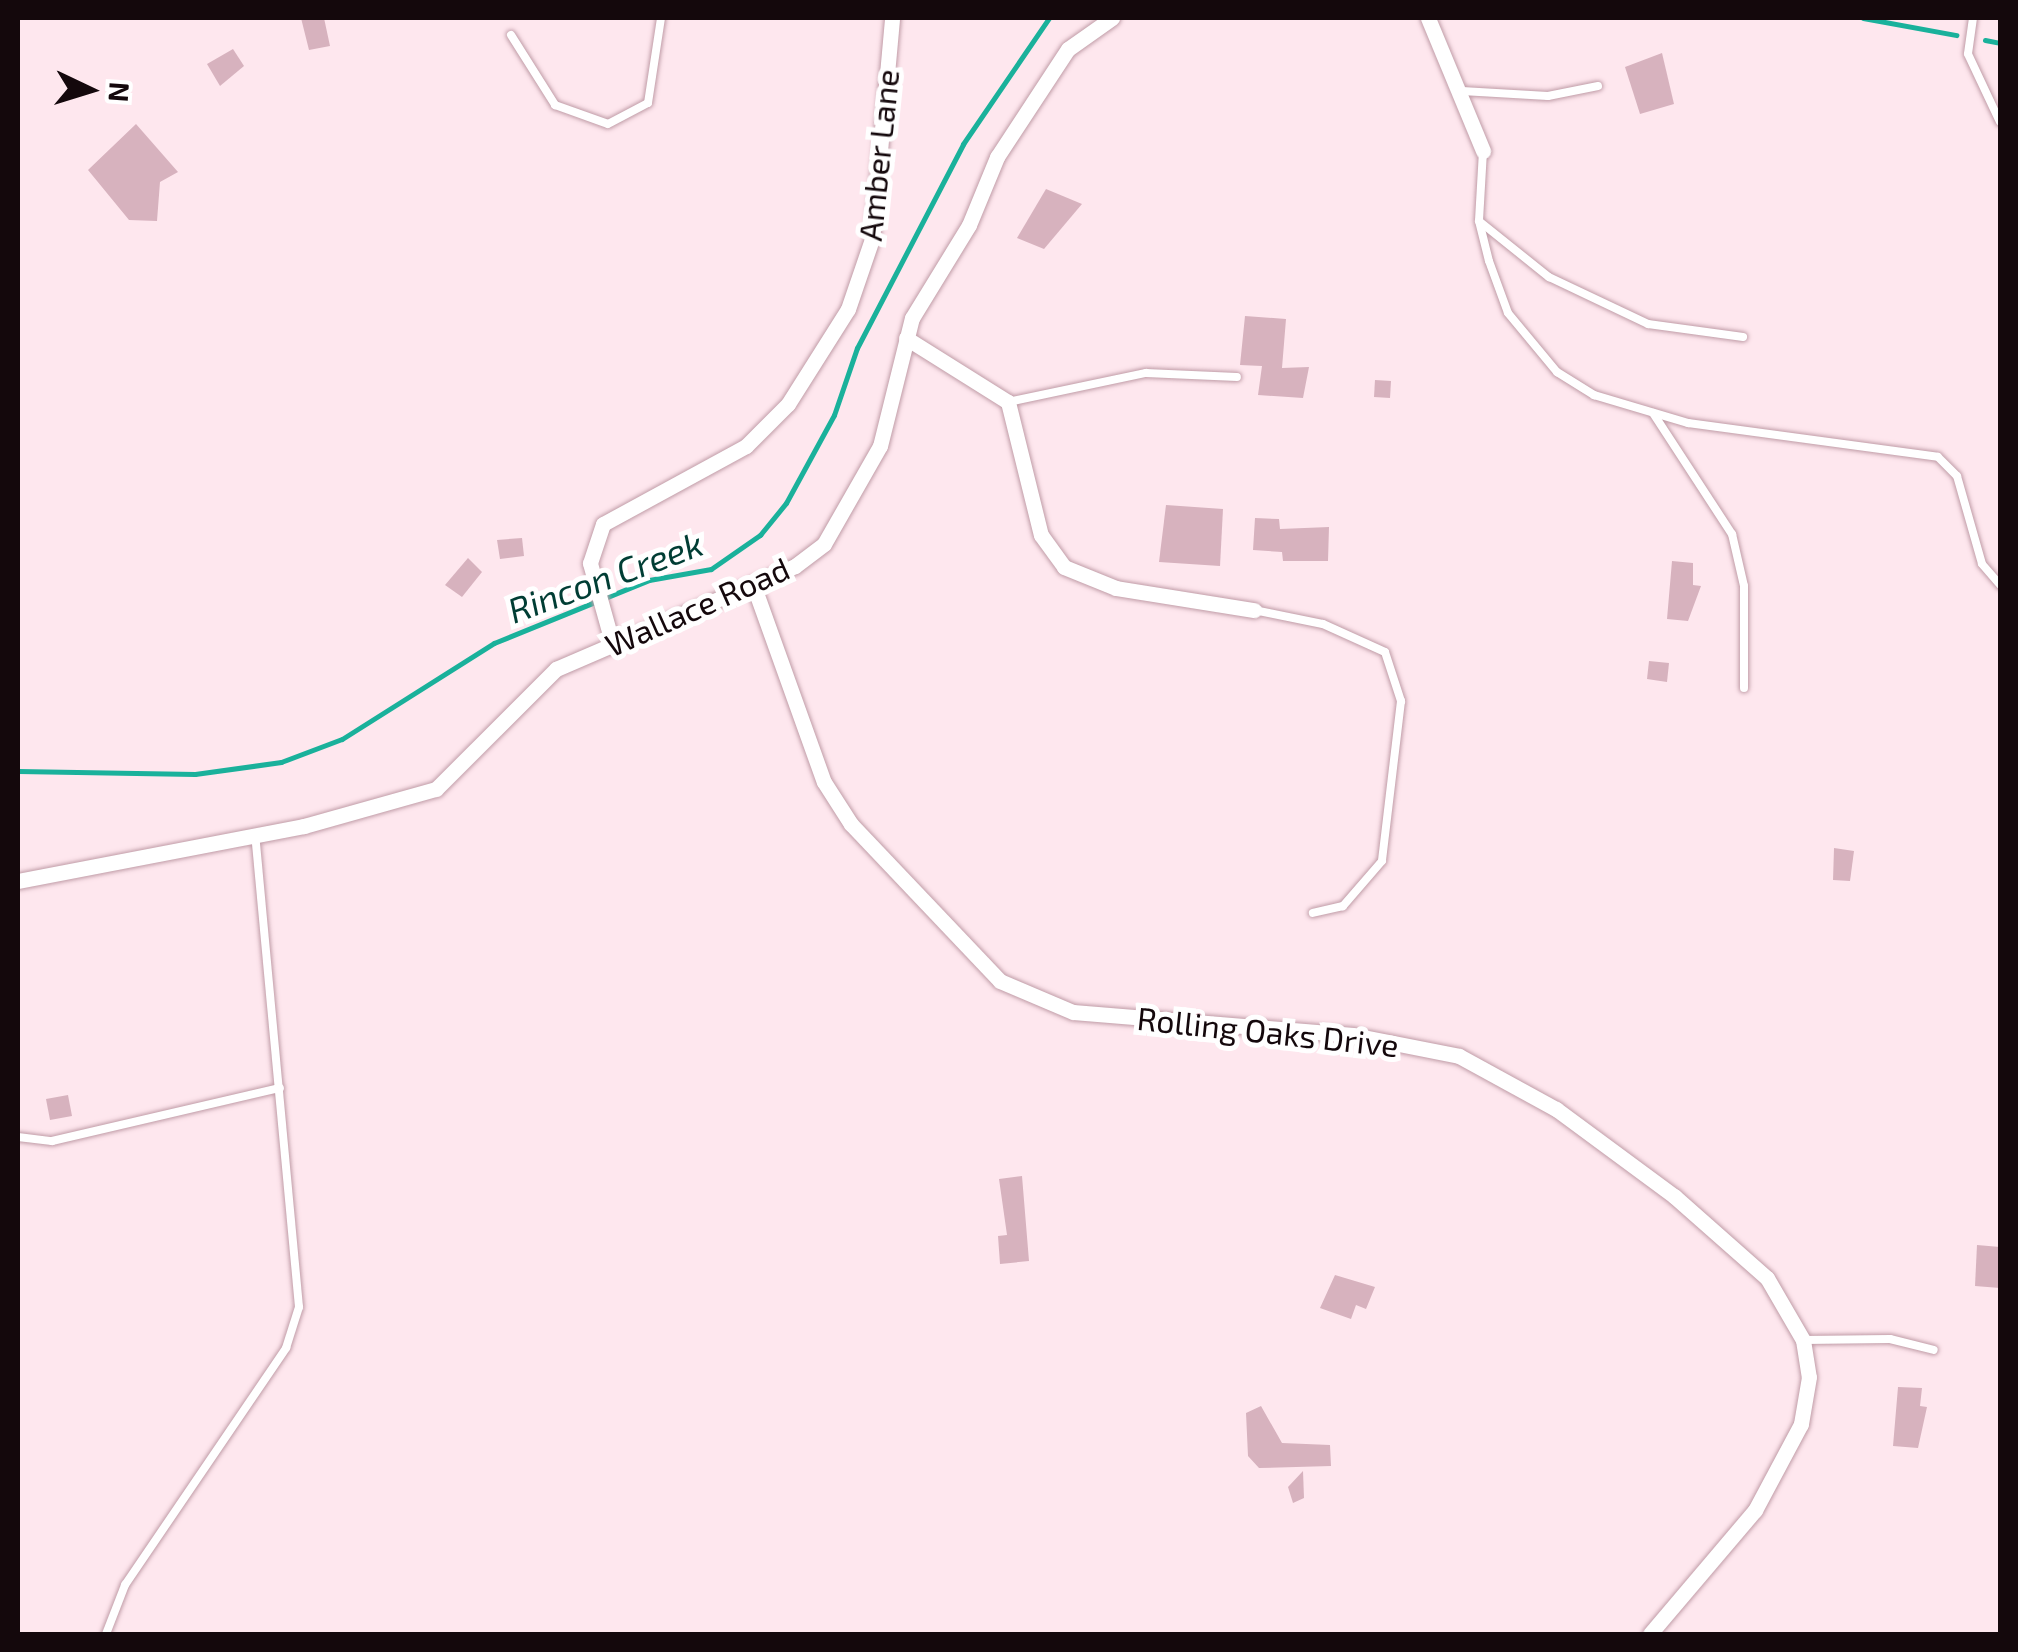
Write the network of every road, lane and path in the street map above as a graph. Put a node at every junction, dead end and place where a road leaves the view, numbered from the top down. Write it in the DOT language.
graph roads {
  1 [pos="661,18"];
  2 [pos="892,18"];
  3 [pos="1112,18"];
  4 [pos="1428,18"];
  5 [pos="1973,18"];
  6 [pos="511,34"];
  7 [pos="1598,86"];
  8 [pos="1462,92"];
  9 [pos="2000,122"];
  10 [pos="1484,151"];
  11 [pos="1478,220"];
  12 [pos="1742,337"];
  13 [pos="906,338"];
  14 [pos="1238,377"];
  15 [pos="1008,402"];
  16 [pos="1653,413"];
  17 [pos="753,584"];
  18 [pos="2000,585"];
  19 [pos="1254,610"];
  20 [pos="612,642"];
  21 [pos="1744,688"];
  22 [pos="256,836"];
  23 [pos="18,882"];
  24 [pos="1312,913"];
  25 [pos="280,1088"];
  26 [pos="18,1137"];
  27 [pos="1803,1340"];
  28 [pos="1934,1350"];
  29 [pos="106,1634"];
  30 [pos="1650,1634"];
  1 -- 6 [label="lane"];
  2 -- 20 [label="street, Amber Lane"];
  3 -- 13 [label="street, Wallace Road"];
  4 -- 8 [label="street"];
  5 -- 9 [label="lane"];
  7 -- 8 [label="lane"];
  8 -- 10 [label="street"];
  10 -- 11 [label="lane"];
  11 -- 12 [label="lane"];
  11 -- 16 [label="lane"];
  13 -- 15 [label="street"];
  13 -- 17 [label="street, Wallace Road"];
  14 -- 15 [label="lane"];
  15 -- 19 [label="street"];
  16 -- 18 [label="lane"];
  16 -- 21 [label="lane"];
  17 -- 20 [label="street, Wallace Road"];
  17 -- 27 [label="street, Rolling Oaks Drive"];
  19 -- 24 [label="lane"];
  20 -- 22 [label="street, Wallace Road"];
  22 -- 23 [label="street, Wallace Road"];
  22 -- 25 [label="lane"];
  25 -- 26 [label="lane"];
  25 -- 29 [label="lane"];
  27 -- 28 [label="lane"];
  27 -- 30 [label="street, Rolling Oaks Drive"];
}
